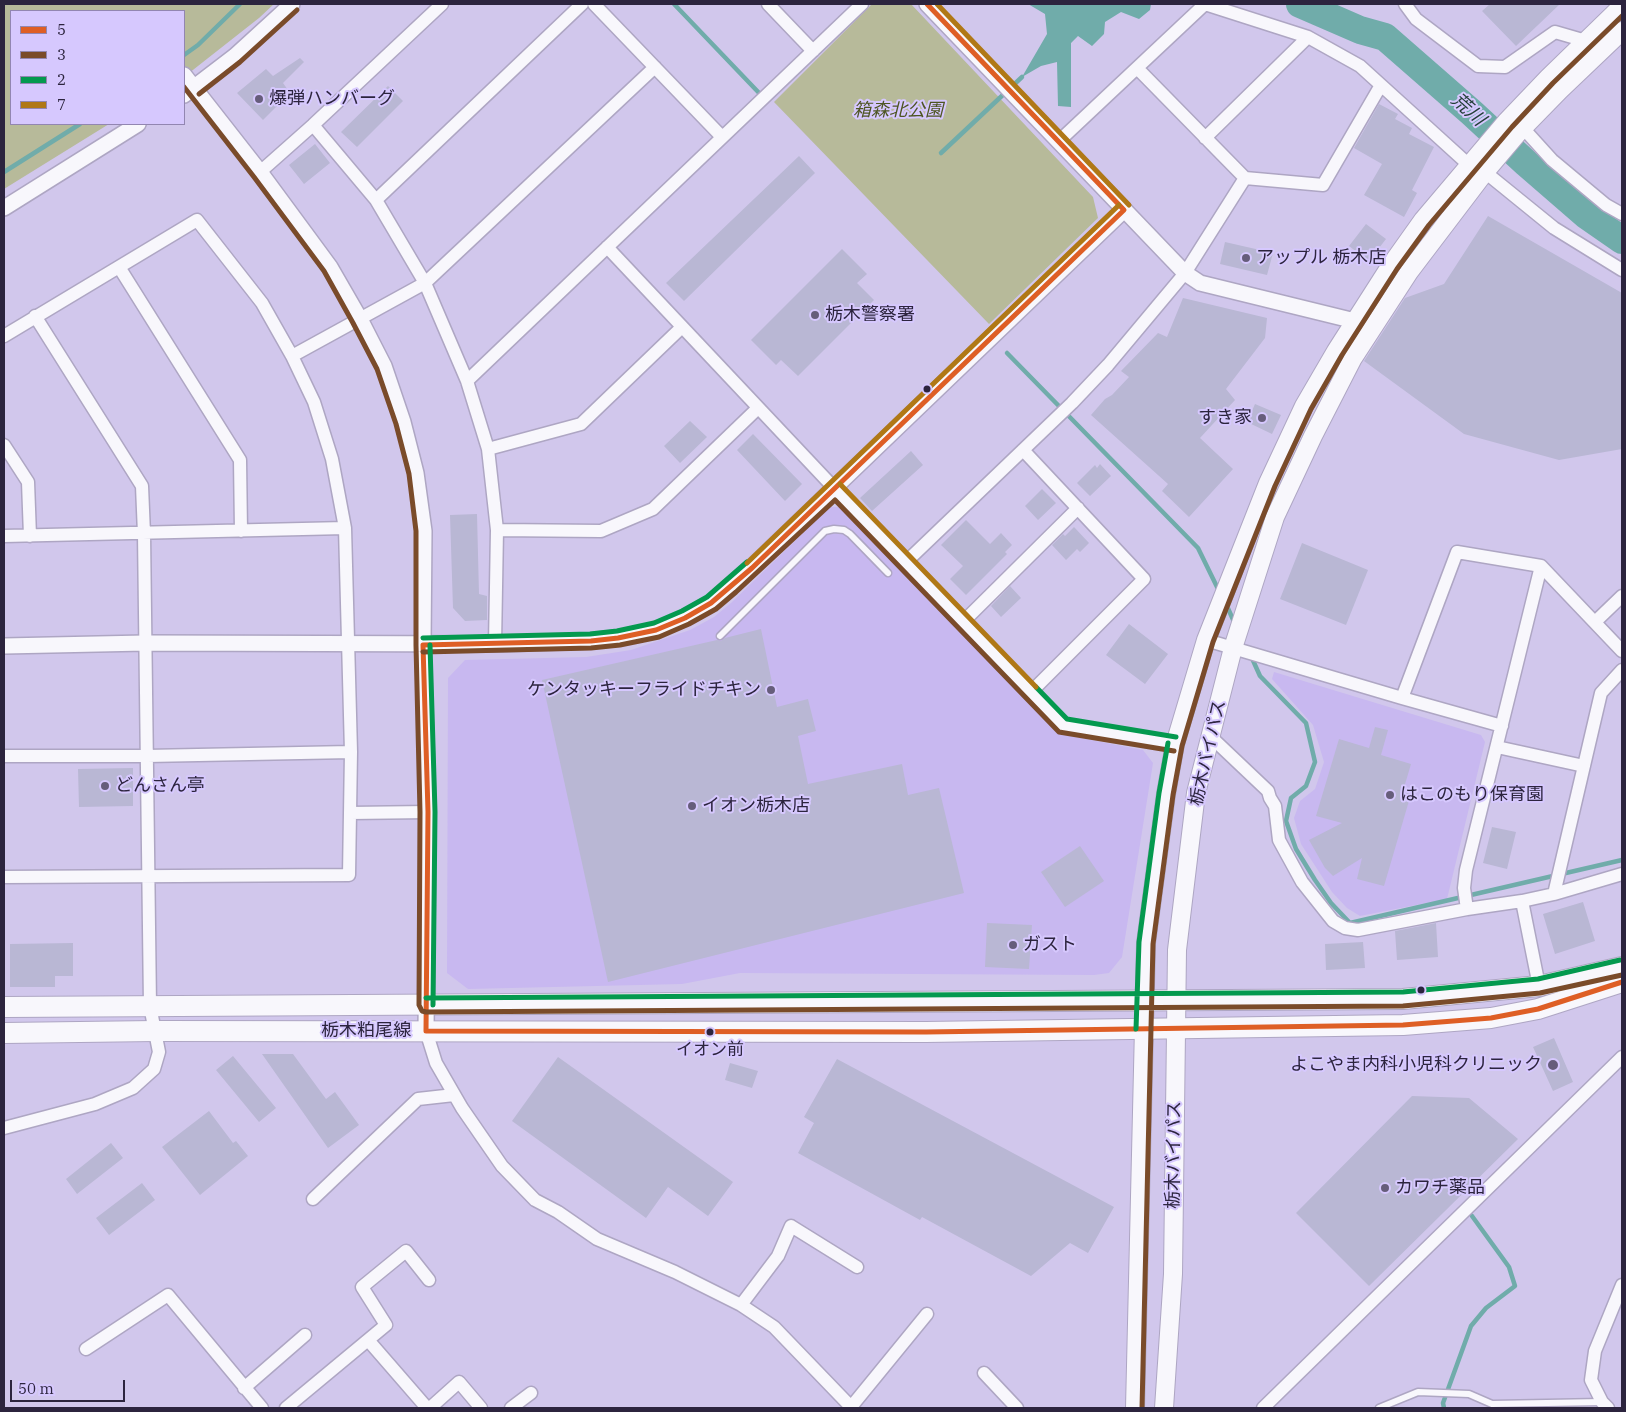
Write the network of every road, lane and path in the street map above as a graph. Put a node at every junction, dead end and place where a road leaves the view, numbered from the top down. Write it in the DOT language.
graph roads {
  1 [pos="292,4"];
  2 [pos="442,4"];
  3 [pos="582,4"];
  4 [pos="594,4"];
  5 [pos="768,4"];
  6 [pos="862,4"];
  7 [pos="927,4"];
  8 [pos="1405,4"];
  9 [pos="1622,6"];
  10 [pos="1622,31"];
  11 [pos="1308,37"];
  12 [pos="1586,41"];
  13 [pos="813,51"];
  14 [pos="655,67"];
  15 [pos="1137,68"];
  16 [pos="185,79"];
  17 [pos="1381,85"];
  18 [pos="189,91"];
  19 [pos="136,125"];
  20 [pos="313,125"];
  21 [pos="1516,127"];
  22 [pos="722,137"];
  23 [pos="1205,138"];
  24 [pos="1058,142"];
  25 [pos="1480,165"];
  26 [pos="260,172"];
  27 [pos="1245,178"];
  28 [pos="376,200"];
  29 [pos="4,208"];
  30 [pos="1124,210"];
  31 [pos="1622,214"];
  32 [pos="607,247"];
  33 [pos="119,267"];
  34 [pos="1622,270"];
  35 [pos="1185,272"];
  36 [pos="426,283"];
  37 [pos="35,316"];
  38 [pos="360,319"];
  39 [pos="1355,321"];
  40 [pos="682,327"];
  41 [pos="4,336"];
  42 [pos="292,356"];
  43 [pos="467,381"];
  44 [pos="758,408"];
  45 [pos="4,445"];
  46 [pos="488,449"];
  47 [pos="1023,450"];
  48 [pos="835,489"];
  49 [pos="1078,508"];
  50 [pos="345,528"];
  51 [pos="497,530"];
  52 [pos="241,531"];
  53 [pos="144,534"];
  54 [pos="4,536"];
  55 [pos="30,536"];
  56 [pos="906,562"];
  57 [pos="1541,566"];
  58 [pos="888,573"];
  59 [pos="1622,596"];
  60 [pos="963,622"];
  61 [pos="1595,622"];
  62 [pos="720,636"];
  63 [pos="1206,640"];
  64 [pos="145,644"];
  65 [pos="495,644"];
  66 [pos="349,645"];
  67 [pos="424,645"];
  68 [pos="4,646"];
  69 [pos="1233,648"];
  70 [pos="1622,651"];
  71 [pos="1622,670"];
  72 [pos="1030,692"];
  73 [pos="1402,698"];
  74 [pos="1502,726"];
  75 [pos="1211,737"];
  76 [pos="1175,744"];
  77 [pos="1497,747"];
  78 [pos="351,752"];
  79 [pos="4,756"];
  80 [pos="146,756"];
  81 [pos="1584,766"];
  82 [pos="350,812"];
  83 [pos="428,812"];
  84 [pos="1622,874"];
  85 [pos="4,877"];
  86 [pos="148,877"];
  87 [pos="1554,894"];
  88 [pos="1522,901"];
  89 [pos="1467,909"];
  90 [pos="1622,967"];
  91 [pos="1622,982"];
  92 [pos="1539,986"];
  93 [pos="1144,1000"];
  94 [pos="1176,1000"];
  95 [pos="426,1005"];
  96 [pos="150,1006"];
  97 [pos="4,1007"];
  98 [pos="1143,1028"];
  99 [pos="1176,1028"];
  100 [pos="155,1031"];
  101 [pos="426,1031"];
  102 [pos="4,1033"];
  103 [pos="1622,1057"];
  104 [pos="454,1095"];
  105 [pos="4,1128"];
  106 [pos="313,1199"];
  107 [pos="857,1268"];
  108 [pos="429,1280"];
  109 [pos="1622,1285"];
  110 [pos="741,1305"];
  111 [pos="927,1314"];
  112 [pos="305,1335"];
  113 [pos="368,1340"];
  114 [pos="86,1349"];
  115 [pos="984,1373"];
  116 [pos="244,1388"];
  117 [pos="531,1393"];
  118 [pos="1605,1405"];
  119 [pos="262,1408"];
  120 [pos="286,1408"];
  121 [pos="428,1408"];
  122 [pos="481,1408"];
  123 [pos="511,1408"];
  124 [pos="851,1408"];
  125 [pos="1017,1408"];
  126 [pos="1135,1408"];
  127 [pos="1164,1408"];
  128 [pos="1263,1408"];
  129 [pos="1379,1408"];
  1 -- 18 [label="street"];
  2 -- 20 [label="street"];
  3 -- 28 [label="street"];
  4 -- 14 [label="street"];
  5 -- 13 [label="street"];
  6 -- 13 [label="street"];
  7 -- 24 [label="street"];
  8 -- 12 [label="street"];
  9 -- 12 [label="main road"];
  10 -- 21 [label="main road"];
  11 -- 15 [label="street"];
  11 -- 17 [label="street"];
  11 -- 23 [label="street"];
  12 -- 21 [label="main road"];
  13 -- 22 [label="street"];
  14 -- 22 [label="street"];
  14 -- 36 [label="street"];
  15 -- 23 [label="street"];
  15 -- 24 [label="street"];
  16 -- 18 [label="street"];
  17 -- 25 [label="street"];
  17 -- 27 [label="street"];
  18 -- 26 [label="street"];
  19 -- 29 [label="street"];
  20 -- 26 [label="street"];
  20 -- 28 [label="street"];
  21 -- 25 [label="main road"];
  21 -- 31 [label="street"];
  22 -- 32 [label="street"];
  23 -- 27 [label="street"];
  24 -- 30 [label="street"];
  25 -- 34 [label="street"];
  25 -- 39 [label="main road, 栃木バイパス"];
  25 -- 69 [label="main road, 栃木バイパス"];
  26 -- 38 [label="street"];
  27 -- 35 [label="street"];
  28 -- 36 [label="street"];
  30 -- 35 [label="street"];
  30 -- 48 [label="street"];
  32 -- 40 [label="street"];
  32 -- 43 [label="street"];
  33 -- 37 [label="street"];
  33 -- 42 [label="street"];
  33 -- 52 [label="street"];
  35 -- 39 [label="street"];
  35 -- 47 [label="street"];
  36 -- 38 [label="street"];
  36 -- 43 [label="street"];
  37 -- 41 [label="street"];
  37 -- 53 [label="street"];
  38 -- 42 [label="street"];
  38 -- 67 [label="street"];
  39 -- 63 [label="main road, 栃木バイパス"];
  40 -- 44 [label="street"];
  40 -- 46 [label="street"];
  42 -- 50 [label="street"];
  43 -- 46 [label="street"];
  44 -- 48 [label="street"];
  44 -- 51 [label="street"];
  45 -- 55 [label="street"];
  46 -- 51 [label="street"];
  47 -- 49 [label="street"];
  47 -- 56 [label="street"];
  48 -- 56 [label="street"];
  48 -- 65 [label="street"];
  49 -- 60 [label="street"];
  49 -- 72 [label="street"];
  50 -- 52 [label="street"];
  50 -- 66 [label="street"];
  51 -- 65 [label="street"];
  52 -- 53 [label="street"];
  53 -- 55 [label="street"];
  53 -- 64 [label="street"];
  54 -- 55 [label="street"];
  56 -- 60 [label="street"];
  57 -- 61 [label="street"];
  57 -- 73 [label="street"];
  57 -- 74 [label="street"];
  58 -- 62 [label="lane"];
  59 -- 61 [label="street"];
  60 -- 72 [label="street"];
  61 -- 70 [label="street"];
  63 -- 69 [label="street"];
  63 -- 76 [label="main road, 栃木バイパス"];
  64 -- 66 [label="street"];
  64 -- 68 [label="street"];
  64 -- 80 [label="street"];
  65 -- 67 [label="street"];
  66 -- 67 [label="street"];
  66 -- 78 [label="street"];
  67 -- 83 [label="street"];
  69 -- 73 [label="street"];
  69 -- 75 [label="main road, 栃木バイパス"];
  71 -- 81 [label="street"];
  72 -- 76 [label="street"];
  73 -- 74 [label="street"];
  74 -- 77 [label="street"];
  75 -- 89 [label="street"];
  75 -- 94 [label="main road, 栃木バイパス"];
  76 -- 93 [label="main road, 栃木バイパス"];
  77 -- 81 [label="street"];
  77 -- 89 [label="street"];
  78 -- 80 [label="street"];
  78 -- 82 [label="street"];
  79 -- 80 [label="street"];
  80 -- 86 [label="street"];
  81 -- 87 [label="street"];
  82 -- 83 [label="street"];
  82 -- 86 [label="street"];
  83 -- 95 [label="street"];
  84 -- 87 [label="street"];
  85 -- 86 [label="street"];
  86 -- 96 [label="street"];
  87 -- 88 [label="street"];
  88 -- 89 [label="street"];
  88 -- 92 [label="street"];
  90 -- 92 [label="main road, 栃木粕尾線"];
  91 -- 99 [label="main road, 栃木粕尾線"];
  92 -- 94 [label="main road, 栃木粕尾線"];
  93 -- 94 [label="main road, 栃木粕尾線"];
  93 -- 95 [label="main road, 栃木粕尾線"];
  93 -- 98 [label="main road, 栃木バイパス"];
  94 -- 99 [label="main road, 栃木バイパス"];
  95 -- 96 [label="main road, 栃木粕尾線"];
  95 -- 101 [label="street"];
  96 -- 97 [label="main road, 栃木粕尾線"];
  96 -- 100 [label="street"];
  98 -- 99 [label="main road, 栃木粕尾線"];
  98 -- 101 [label="main road, 栃木粕尾線"];
  98 -- 126 [label="main road, 栃木バイパス"];
  99 -- 127 [label="main road, 栃木バイパス"];
  100 -- 101 [label="main road, 栃木粕尾線"];
  100 -- 102 [label="main road, 栃木粕尾線"];
  100 -- 105 [label="street"];
  101 -- 104 [label="street"];
  103 -- 128 [label="street"];
  104 -- 106 [label="street"];
  104 -- 110 [label="street"];
  107 -- 110 [label="street"];
  108 -- 113 [label="street"];
  109 -- 118 [label="street"];
  110 -- 124 [label="street"];
  111 -- 124 [label="street"];
  112 -- 116 [label="street"];
  113 -- 120 [label="street"];
  113 -- 121 [label="street"];
  114 -- 116 [label="street"];
  115 -- 125 [label="street"];
  116 -- 119 [label="street"];
  117 -- 123 [label="street"];
  118 -- 129 [label="lane"];
  121 -- 122 [label="street"];
}
